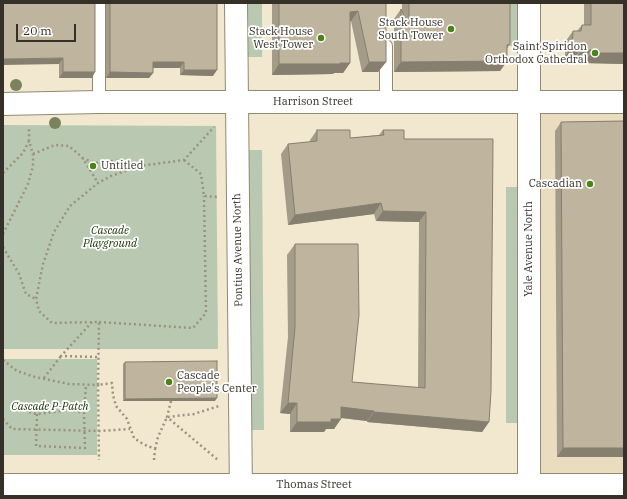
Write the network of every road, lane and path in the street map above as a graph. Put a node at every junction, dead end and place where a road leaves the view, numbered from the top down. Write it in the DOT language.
graph roads {
  1 [pos="99,3"];
  2 [pos="236,3"];
  3 [pos="529,3"];
  4 [pos="386,32"];
  5 [pos="99,102"];
  6 [pos="237,102"];
  7 [pos="386,102"];
  8 [pos="529,102"];
  9 [pos="624,102"];
  10 [pos="3,104"];
  11 [pos="214,127"];
  12 [pos="29,128"];
  13 [pos="29,141"];
  14 [pos="33,154"];
  15 [pos="82,158"];
  16 [pos="184,160"];
  17 [pos="131,169"];
  18 [pos="4,172"];
  19 [pos="98,183"];
  20 [pos="204,196"];
  21 [pos="217,197"];
  22 [pos="3,234"];
  23 [pos="3,248"];
  24 [pos="36,299"];
  25 [pos="92,322"];
  26 [pos="99,322"];
  27 [pos="61,356"];
  28 [pos="98,357"];
  29 [pos="3,360"];
  30 [pos="43,378"];
  31 [pos="86,385"];
  32 [pos="98,385"];
  33 [pos="171,401"];
  34 [pos="220,406"];
  35 [pos="29,412"];
  36 [pos="84,413"];
  37 [pos="37,414"];
  38 [pos="167,417"];
  39 [pos="3,419"];
  40 [pos="130,429"];
  41 [pos="36,430"];
  42 [pos="86,430"];
  43 [pos="99,431"];
  44 [pos="155,449"];
  45 [pos="98,460"];
  46 [pos="154,460"];
  47 [pos="218,460"];
  48 [pos="3,485"];
  49 [pos="624,485"];
  50 [pos="103,490"];
  51 [pos="241,490"];
  52 [pos="386,490"];
  53 [pos="529,490"];
  1 -- 5 [label="lane"];
  2 -- 6 [label="street, Pontius Avenue North"];
  3 -- 8 [label="street, Yale Avenue North"];
  4 -- 7 [label="lane"];
  5 -- 6 [label="street, Harrison Street"];
  5 -- 10 [label="street, Harrison Street"];
  6 -- 7 [label="street, Harrison Street"];
  6 -- 51 [label="street, Pontius Avenue North"];
  7 -- 8 [label="street, Harrison Street"];
  8 -- 9 [label="street, Harrison Street"];
  8 -- 53 [label="street, Yale Avenue North"];
  11 -- 16 [label="path"];
  12 -- 13 [label="path"];
  13 -- 14 [label="path"];
  13 -- 18 [label="path"];
  14 -- 15 [label="path"];
  14 -- 22 [label="path"];
  15 -- 17 [label="path"];
  15 -- 19 [label="path"];
  16 -- 17 [label="path"];
  16 -- 20 [label="path"];
  17 -- 19 [label="path"];
  19 -- 24 [label="path"];
  20 -- 21 [label="path"];
  20 -- 26 [label="path"];
  23 -- 24 [label="path"];
  24 -- 25 [label="path"];
  25 -- 26 [label="path"];
  25 -- 27 [label="path"];
  26 -- 28 [label="path"];
  27 -- 28 [label="path"];
  27 -- 30 [label="path"];
  28 -- 32 [label="path"];
  29 -- 30 [label="path"];
  30 -- 31 [label="path"];
  31 -- 32 [label="path"];
  31 -- 36 [label="path"];
  32 -- 40 [label="path"];
  32 -- 43 [label="path"];
  33 -- 38 [label="path"];
  34 -- 38 [label="path"];
  35 -- 37 [label="path"];
  36 -- 37 [label="path"];
  36 -- 42 [label="path"];
  37 -- 41 [label="path"];
  38 -- 44 [label="path"];
  38 -- 47 [label="path"];
  39 -- 41 [label="path"];
  40 -- 43 [label="path"];
  40 -- 44 [label="path"];
  41 -- 42 [label="path"];
  41 -- 42 [label="path"];
  42 -- 43 [label="path"];
  43 -- 45 [label="path"];
  44 -- 46 [label="path"];
  48 -- 50 [label="street, Thomas Street"];
  49 -- 53 [label="street, Thomas Street"];
  50 -- 51 [label="street, Thomas Street"];
  51 -- 52 [label="street, Thomas Street"];
  52 -- 53 [label="street, Thomas Street"];
}
